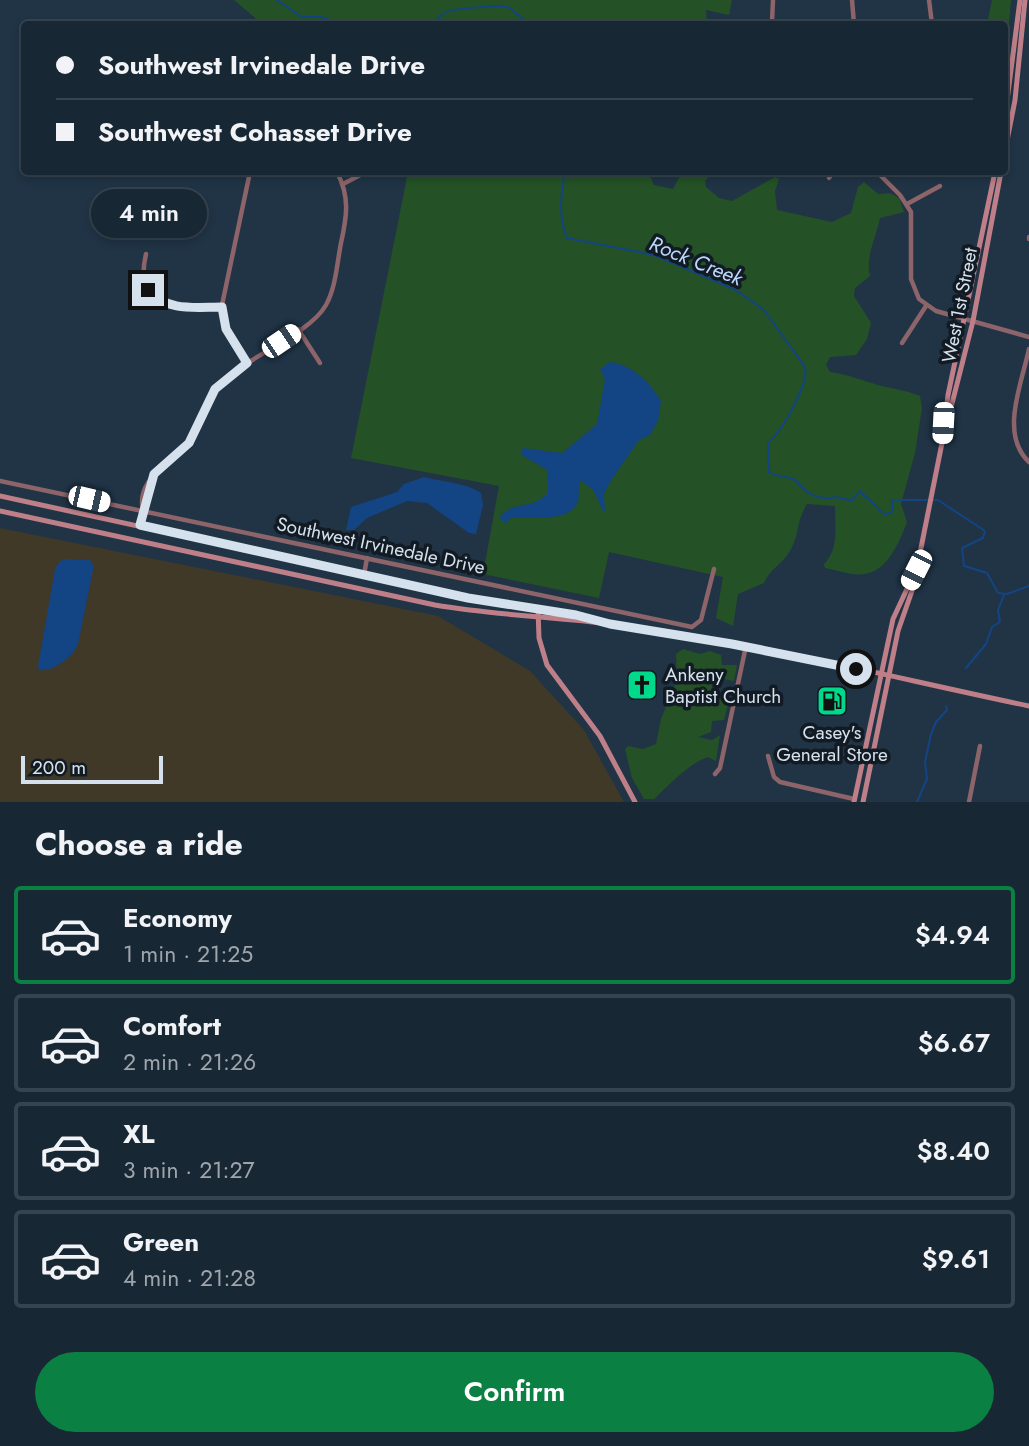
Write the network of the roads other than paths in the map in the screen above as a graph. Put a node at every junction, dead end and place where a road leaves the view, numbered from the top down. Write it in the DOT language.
graph roads {
  1 [pos="773,0"];
  2 [pos="852,0"];
  3 [pos="929,0"];
  4 [pos="1023,0"];
  5 [pos="772,21"];
  6 [pos="854,21"];
  7 [pos="932,21"];
  8 [pos="1008,98"];
  9 [pos="1008,136"];
  10 [pos="249,175"];
  11 [pos="338,175"];
  12 [pos="360,175"];
  13 [pos="831,175"];
  14 [pos="880,175"];
  15 [pos="994,175"];
  16 [pos="1000,175"];
  17 [pos="829,178"];
  18 [pos="343,184"];
  19 [pos="940,186"];
  20 [pos="907,204"];
  21 [pos="146,254"];
  22 [pos="926,306"];
  23 [pos="222,307"];
  24 [pos="969,320"];
  25 [pos="298,330"];
  26 [pos="1029,337"];
  27 [pos="902,343"];
  28 [pos="1029,349"];
  29 [pos="247,363"];
  30 [pos="320,363"];
  31 [pos="1029,462"];
  32 [pos="0,481"];
  33 [pos="0,496"];
  34 [pos="0,511"];
  35 [pos="143,511"];
  36 [pos="140,525"];
  37 [pos="367,558"];
  38 [pos="714,569"];
  39 [pos="916,570"];
  40 [pos="364,575"];
  41 [pos="538,609"];
  42 [pos="538,617"];
  43 [pos="610,624"];
  44 [pos="746,646"];
  45 [pos="880,674"];
  46 [pos="890,676"];
  47 [pos="1029,706"];
  48 [pos="980,746"];
  49 [pos="768,757"];
  50 [pos="715,774"];
  51 [pos="854,801"];
  52 [pos="635,802"];
  53 [pos="863,802"];
  54 [pos="969,802"];
  1 -- 5 [label="street"];
  2 -- 6 [label="street"];
  3 -- 7 [label="street"];
  4 -- 8 [label="main road"];
  4 -- 9 [label="main road"];
  10 -- 23 [label="street"];
  11 -- 18 [label="street"];
  12 -- 18 [label="street"];
  13 -- 17 [label="street"];
  14 -- 20 [label="street"];
  15 -- 24 [label="main road, West 1st Street"];
  16 -- 24 [label="main road, West 1st Street"];
  18 -- 25 [label="street"];
  19 -- 20 [label="street"];
  20 -- 22 [label="street"];
  21 -- 23 [label="street"];
  22 -- 24 [label="street"];
  22 -- 27 [label="street"];
  23 -- 29 [label="street"];
  24 -- 26 [label="street"];
  24 -- 39 [label="main road, West 1st Street"];
  25 -- 29 [label="street"];
  25 -- 30 [label="street"];
  28 -- 31 [label="street"];
  29 -- 35 [label="street"];
  32 -- 35 [label="street, Southwest Irvinedale Drive"];
  33 -- 36 [label="main road, Southwest Irvinedale Drive"];
  34 -- 42 [label="main road, Southwest Irvinedale Drive"];
  35 -- 36 [label="street"];
  35 -- 37 [label="street, Southwest Irvinedale Drive"];
  36 -- 40 [label="main road, Southwest Irvinedale Drive"];
  37 -- 38 [label="street, Southwest Irvinedale Drive"];
  37 -- 40 [label="street"];
  39 -- 45 [label="main road, West 1st Street"];
  39 -- 46 [label="main road, West 1st Street"];
  40 -- 41 [label="main road, Southwest Irvinedale Drive"];
  41 -- 42 [label="main road"];
  41 -- 43 [label="main road, Southwest Irvinedale Drive"];
  42 -- 43 [label="main road, Southwest Irvinedale Drive"];
  42 -- 52 [label="main road"];
  43 -- 44 [label="main road, Southwest Irvinedale Drive"];
  44 -- 45 [label="main road, Southwest Irvinedale Drive"];
  44 -- 50 [label="street"];
  45 -- 46 [label="main road, Southwest Irvinedale Drive"];
  45 -- 51 [label="main road, West 1st Street"];
  46 -- 47 [label="main road, Southwest Irvinedale Drive"];
  46 -- 53 [label="main road, West 1st Street"];
  48 -- 54 [label="street"];
  49 -- 51 [label="street"];
}
